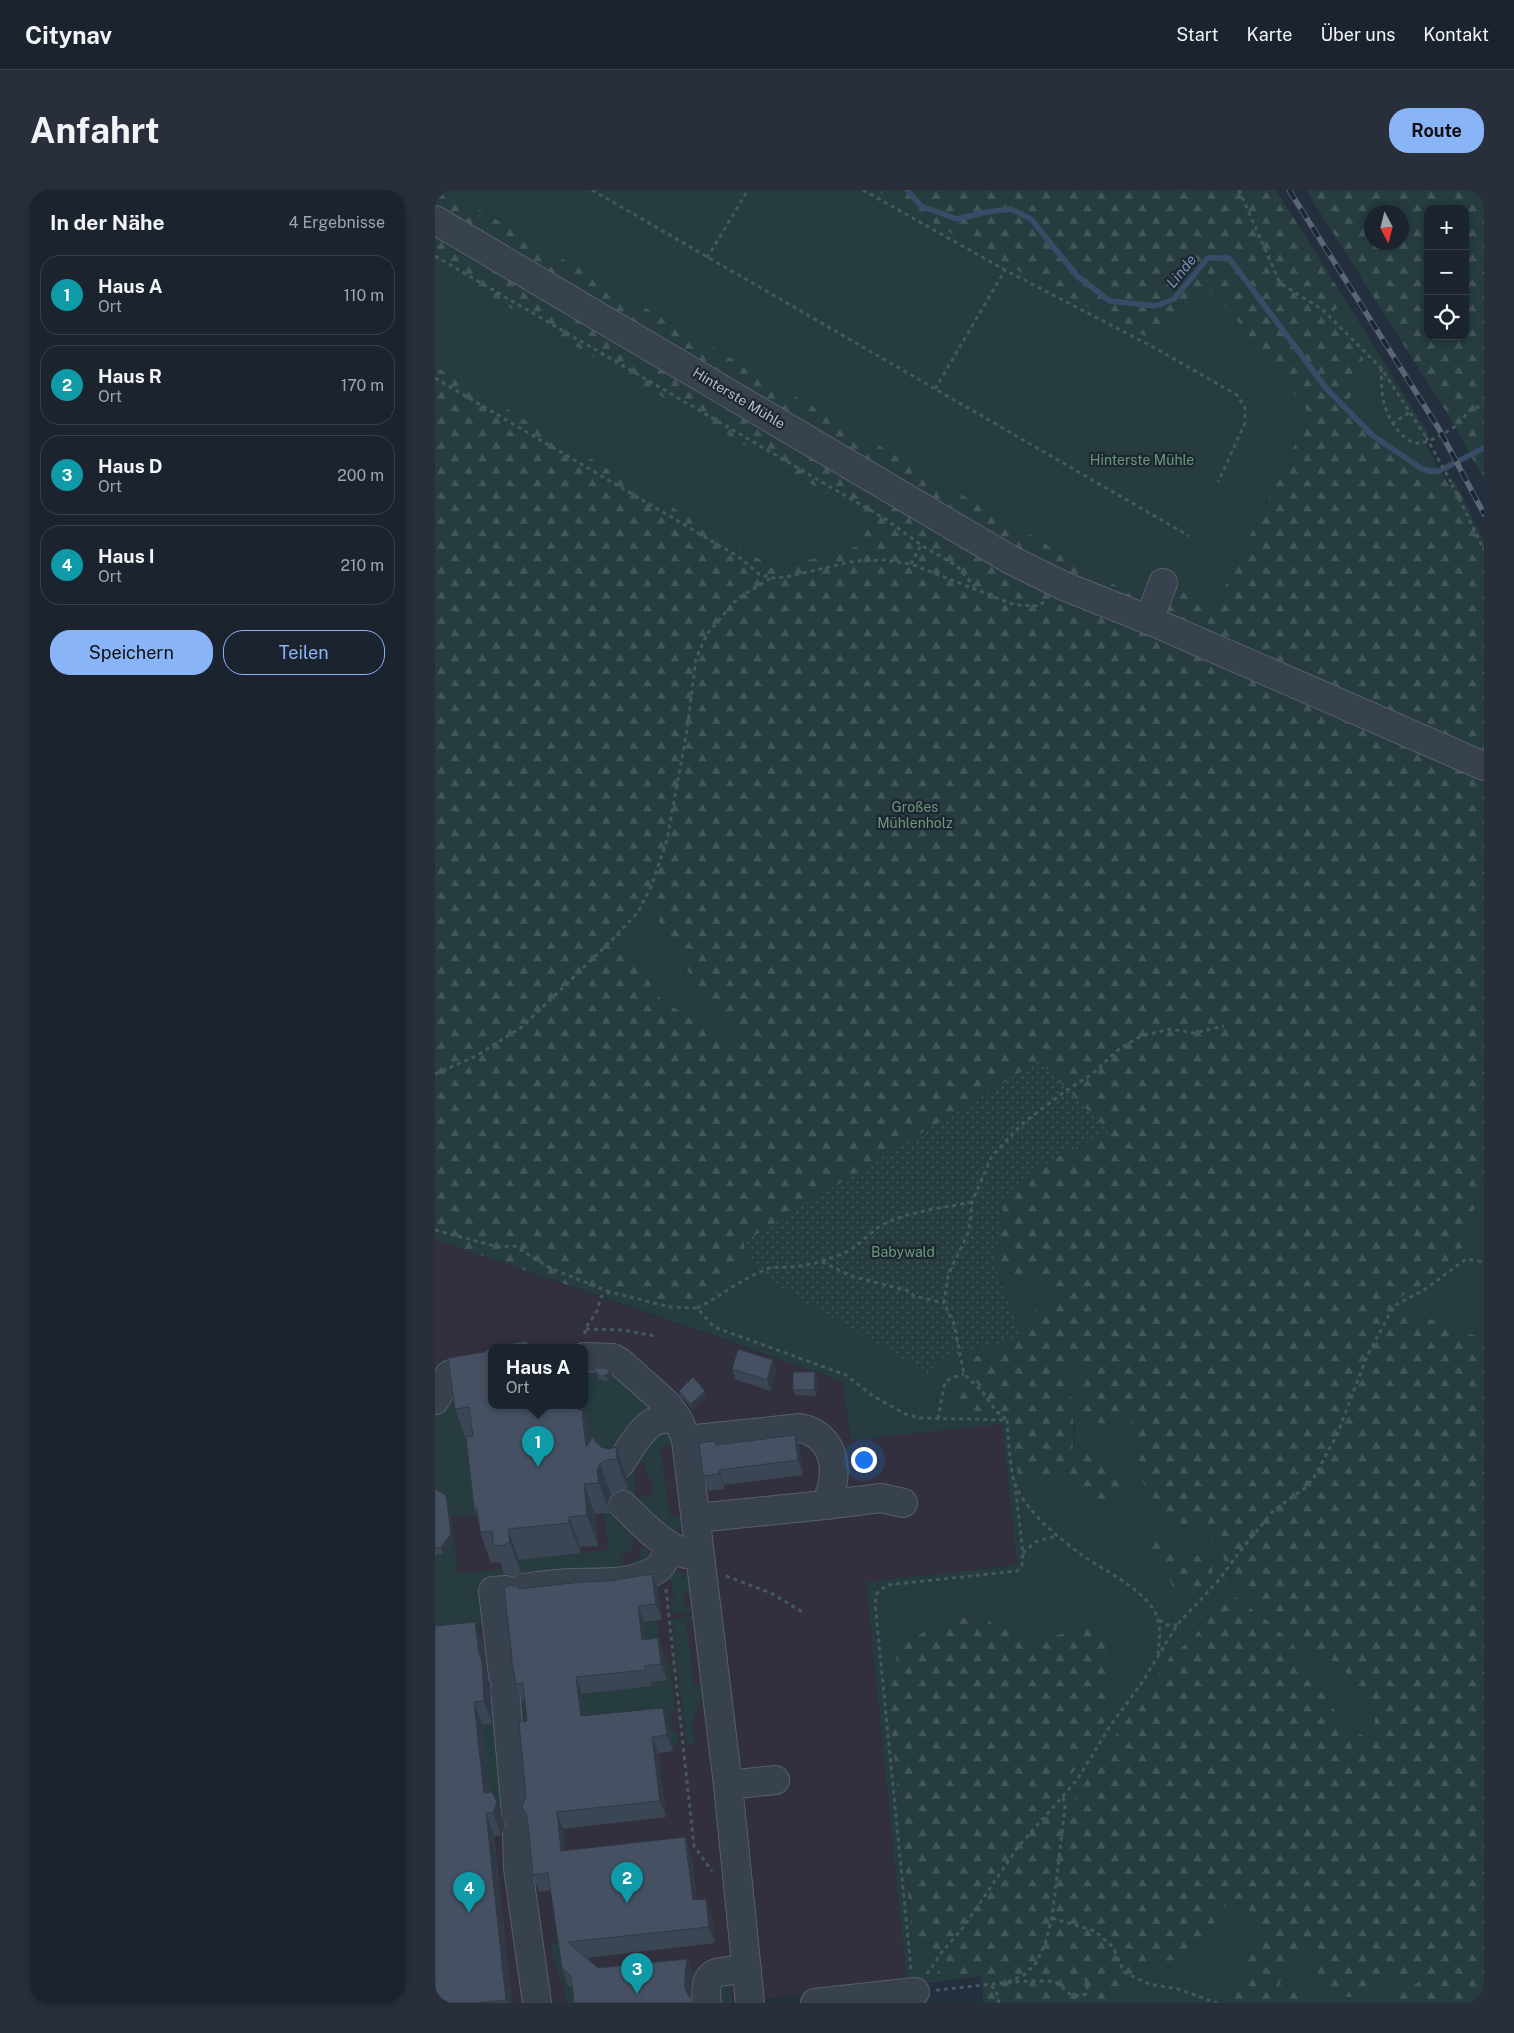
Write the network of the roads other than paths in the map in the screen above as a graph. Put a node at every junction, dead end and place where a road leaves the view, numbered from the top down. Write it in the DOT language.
graph roads {
  1 [pos="435,220"];
  2 [pos="1163,583"];
  3 [pos="1149,620"];
  4 [pos="1484,766"];
  5 [pos="588,1357"];
  6 [pos="488,1368"];
  7 [pos="435,1400"];
  8 [pos="682,1431"];
  9 [pos="620,1464"];
  10 [pos="903,1503"];
  11 [pos="623,1505"];
  12 [pos="825,1505"];
  13 [pos="697,1518"];
  14 [pos="666,1555"];
  15 [pos="703,1566"];
  16 [pos="497,1628"];
  17 [pos="471,1631"];
  18 [pos="775,1780"];
  19 [pos="728,1785"];
  20 [pos="747,1969"];
  21 [pos="915,1992"];
  22 [pos="537,2003"];
  23 [pos="707,2003"];
  24 [pos="750,2003"];
  25 [pos="815,2003"];
  1 -- 3 [label="street, Hinterste Mühle"];
  2 -- 3 [label="street"];
  3 -- 4 [label="street, Hinterste Mühle"];
  5 -- 8 [label="street"];
  6 -- 7 [label="street"];
  8 -- 9 [label="street"];
  8 -- 12 [label="street"];
  8 -- 13 [label="street"];
  10 -- 12 [label="street"];
  11 -- 14 [label="street"];
  12 -- 13 [label="street"];
  13 -- 15 [label="street"];
  14 -- 15 [label="street"];
  14 -- 16 [label="street"];
  15 -- 19 [label="street"];
  16 -- 17 [label="street"];
  16 -- 22 [label="street"];
  18 -- 19 [label="street"];
  19 -- 20 [label="street"];
  20 -- 23 [label="street"];
  20 -- 24 [label="street"];
  21 -- 25 [label="street"];
}
